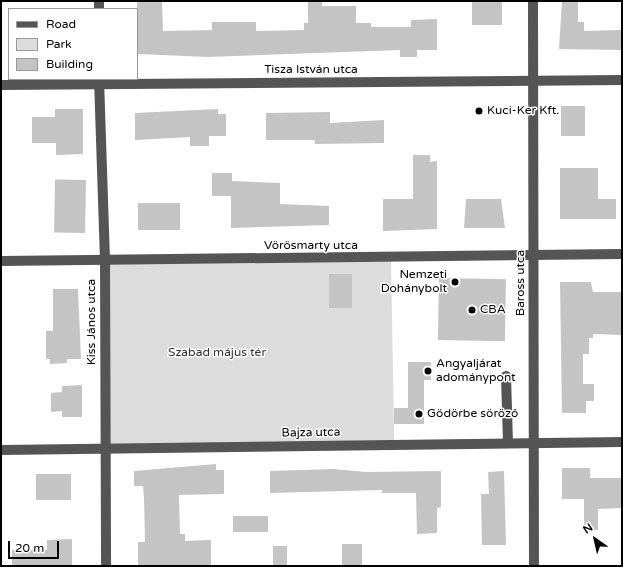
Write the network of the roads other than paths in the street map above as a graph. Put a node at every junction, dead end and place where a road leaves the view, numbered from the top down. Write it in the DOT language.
graph roads {
  1 [pos="533,1"];
  2 [pos="622,80"];
  3 [pos="533,81"];
  4 [pos="99,82"];
  5 [pos="1,85"];
  6 [pos="534,254"];
  7 [pos="622,254"];
  8 [pos="105,260"];
  9 [pos="1,261"];
  10 [pos="506,376"];
  11 [pos="532,442"];
  12 [pos="622,442"];
  13 [pos="508,443"];
  14 [pos="105,449"];
  15 [pos="1,450"];
  16 [pos="106,566"];
  17 [pos="534,566"];
  1 -- 3 [label="street, Baross utca"];
  2 -- 3 [label="street, Tisza István utca"];
  3 -- 4 [label="street, Tisza István utca"];
  3 -- 6 [label="street, Baross utca"];
  4 -- 5 [label="street, Tisza István utca"];
  4 -- 8 [label="street, Kiss János utca"];
  6 -- 7 [label="street, Vörösmarty utca"];
  6 -- 8 [label="street, Vörösmarty utca"];
  6 -- 11 [label="street, Baross utca"];
  8 -- 9 [label="street, Vörösmarty utca"];
  8 -- 14 [label="street, Kiss János utca"];
  10 -- 13 [label="street"];
  11 -- 12 [label="street, Bajza utca"];
  11 -- 13 [label="street, Bajza utca"];
  11 -- 17 [label="street, Baross utca"];
  13 -- 14 [label="street, Bajza utca"];
  14 -- 15 [label="street, Bajza utca"];
  14 -- 16 [label="street, Kiss János utca"];
}
